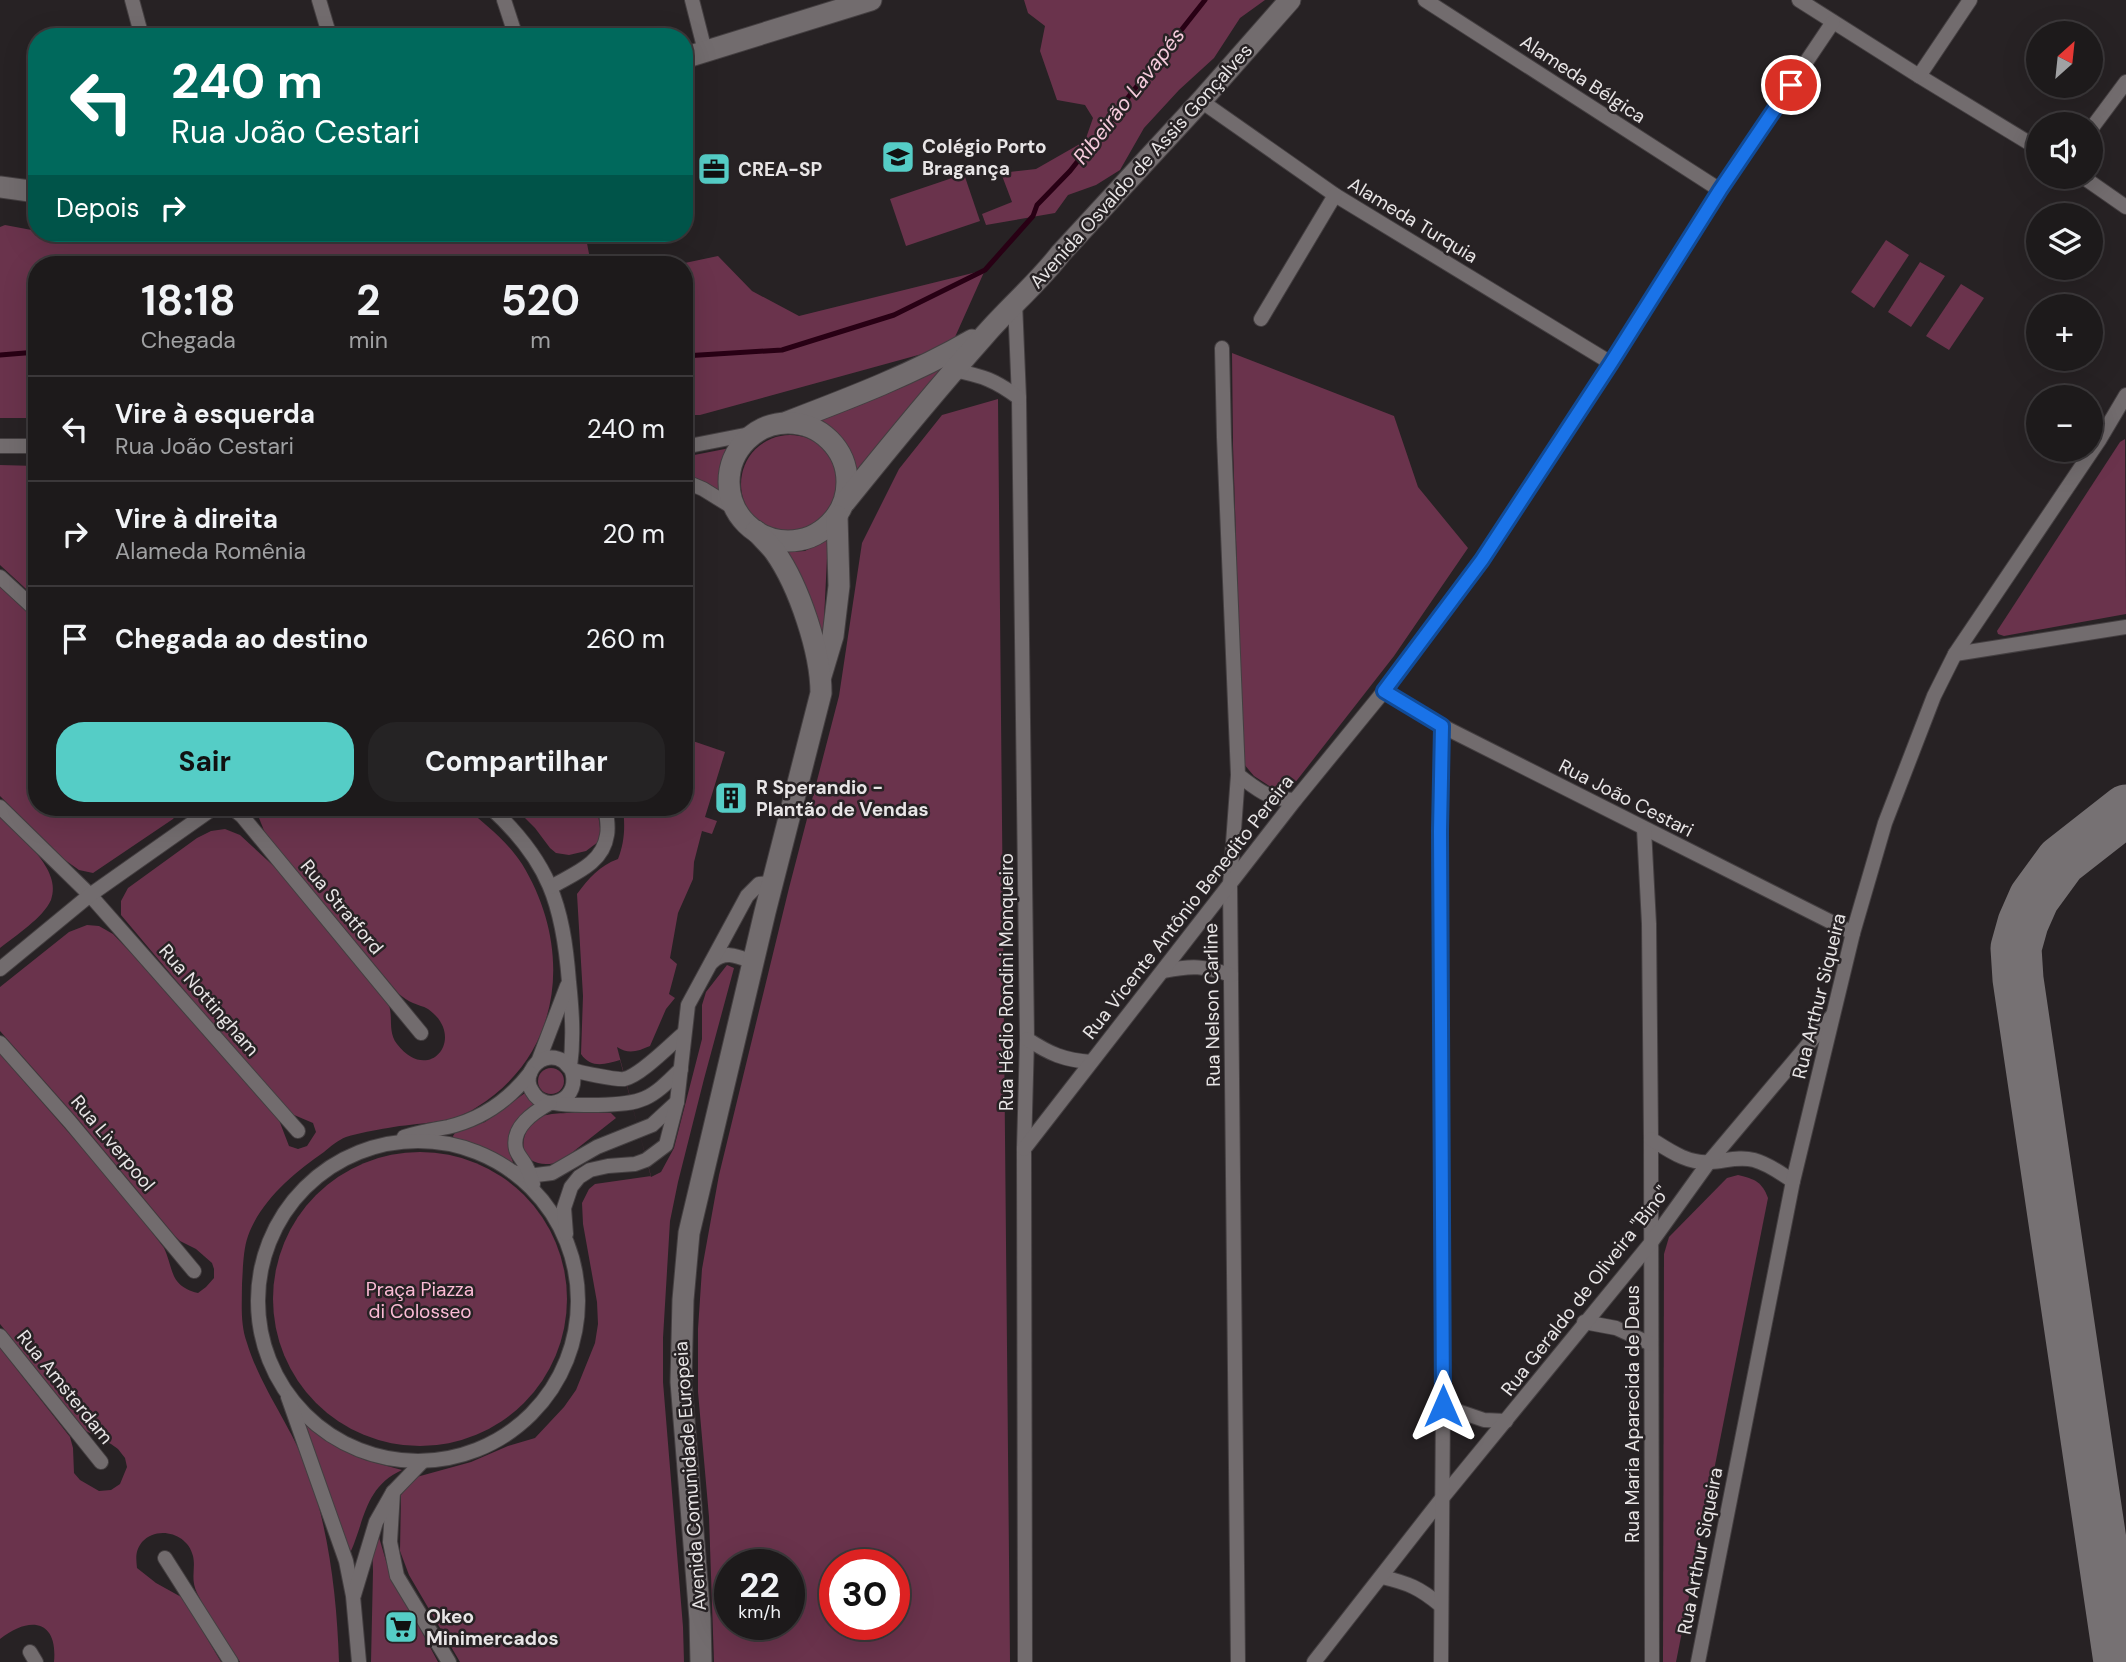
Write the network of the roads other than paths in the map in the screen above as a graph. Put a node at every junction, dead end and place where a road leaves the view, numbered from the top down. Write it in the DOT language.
graph roads {
  1 [pos="132,0"];
  2 [pos="319,0"];
  3 [pos="504,0"];
  4 [pos="692,0"];
  5 [pos="871,0"];
  6 [pos="1290,0"];
  7 [pos="1425,0"];
  8 [pos="1799,0"];
  9 [pos="1970,0"];
  10 [pos="1833,22"];
  11 [pos="140,28"];
  12 [pos="327,28"];
  13 [pos="513,28"];
  14 [pos="705,51"];
  15 [pos="693,55"];
  16 [pos="1919,76"];
  17 [pos="2126,82"];
  18 [pos="1201,102"];
  19 [pos="2103,113"];
  20 [pos="2026,141"];
  21 [pos="0,187"];
  22 [pos="2100,189"];
  23 [pos="1720,190"];
  24 [pos="28,191"];
  25 [pos="1335,195"];
  26 [pos="2126,207"];
  27 [pos="1015,302"];
  28 [pos="1261,319"];
  29 [pos="989,331"];
  30 [pos="1222,348"];
  31 [pos="1611,363"];
  32 [pos="953,370"];
  33 [pos="2126,395"];
  34 [pos="1019,398"];
  35 [pos="786,422"];
  36 [pos="755,433"];
  37 [pos="693,445"];
  38 [pos="0,446"];
  39 [pos="28,446"];
  40 [pos="693,485"];
  41 [pos="841,509"];
  42 [pos="737,510"];
  43 [pos="756,531"];
  44 [pos="0,577"];
  45 [pos="28,603"];
  46 [pos="2126,627"];
  47 [pos="1955,654"];
  48 [pos="821,678"];
  49 [pos="1384,691"];
  50 [pos="1442,726"];
  51 [pos="1238,775"];
  52 [pos="1295,800"];
  53 [pos="0,807"];
  54 [pos="202,816"];
  55 [pos="242,816"];
  56 [pos="499,816"];
  57 [pos="607,816"];
  58 [pos="1644,829"];
  59 [pos="772,883"];
  60 [pos="1230,884"];
  61 [pos="551,887"];
  62 [pos="90,895"];
  63 [pos="1853,933"];
  64 [pos="712,962"];
  65 [pos="753,962"];
  66 [pos="0,969"];
  67 [pos="1164,971"];
  68 [pos="1231,975"];
  69 [pos="569,978"];
  70 [pos="1835,1012"];
  71 [pos="421,1033"];
  72 [pos="684,1033"];
  73 [pos="1027,1039"];
  74 [pos="0,1043"];
  75 [pos="1091,1062"];
  76 [pos="534,1067"];
  77 [pos="570,1068"];
  78 [pos="681,1069"];
  79 [pos="677,1102"];
  80 [pos="551,1103"];
  81 [pos="298,1131"];
  82 [pos="1651,1139"];
  83 [pos="387,1144"];
  84 [pos="1024,1149"];
  85 [pos="579,1157"];
  86 [pos="1709,1162"];
  87 [pos="627,1165"];
  88 [pos="508,1170"];
  89 [pos="533,1172"];
  90 [pos="1793,1181"];
  91 [pos="546,1206"];
  92 [pos="1650,1244"];
  93 [pos="570,1252"];
  94 [pos="194,1271"];
  95 [pos="1584,1322"];
  96 [pos="0,1336"];
  97 [pos="1651,1344"];
  98 [pos="288,1396"];
  99 [pos="1443,1406"];
  100 [pos="1506,1421"];
  101 [pos="101,1462"];
  102 [pos="422,1462"];
  103 [pos="393,1492"];
  104 [pos="1443,1497"];
  105 [pos="165,1558"];
  106 [pos="1382,1577"];
  107 [pos="353,1596"];
  108 [pos="1440,1605"];
  109 [pos="1242,1660"];
  110 [pos="232,1662"];
  111 [pos="359,1662"];
  112 [pos="449,1662"];
  113 [pos="701,1662"];
  114 [pos="1025,1662"];
  115 [pos="1314,1662"];
  116 [pos="1441,1662"];
  117 [pos="1652,1662"];
  118 [pos="1698,1662"];
  1 -- 11 [label="street"];
  2 -- 12 [label="street"];
  3 -- 13 [label="street"];
  4 -- 14 [label="street"];
  5 -- 14 [label="street"];
  6 -- 18 [label="street, Avenida Osvaldo de Assis Gonçalves"];
  7 -- 23 [label="street, Alameda Bélgica"];
  8 -- 10 [label="street"];
  9 -- 16 [label="street"];
  10 -- 16 [label="street"];
  10 -- 23 [label="street, Rua Vicente Antônio Benedito Pereira"];
  14 -- 15 [label="street"];
  16 -- 20 [label="street"];
  17 -- 19 [label="street"];
  18 -- 25 [label="street, Alameda Turquia"];
  18 -- 27 [label="street, Avenida Osvaldo de Assis Gonçalves"];
  21 -- 24 [label="street"];
  22 -- 26 [label="street"];
  23 -- 31 [label="street, Rua Vicente Antônio Benedito Pereira"];
  25 -- 28 [label="street"];
  25 -- 31 [label="street, Alameda Turquia"];
  27 -- 29 [label="street, Avenida Osvaldo de Assis Gonçalves"];
  27 -- 34 [label="street, Rua Hédio Rondini Monqueiro"];
  29 -- 32 [label="street, Avenida Osvaldo de Assis Gonçalves"];
  29 -- 35 [label="street, Avenida Osvaldo de Assis Gonçalves"];
  30 -- 51 [label="street, Rua Nelson Carline"];
  31 -- 49 [label="street, Rua Vicente Antônio Benedito Pereira"];
  32 -- 34 [label="street"];
  32 -- 41 [label="street, Avenida Osvaldo de Assis Gonçalves"];
  33 -- 47 [label="street, Rua Arthur Siqueira"];
  34 -- 73 [label="street, Rua Hédio Rondini Monqueiro"];
  35 -- 36 [label="street"];
  35 -- 41 [label="street"];
  36 -- 37 [label="street"];
  36 -- 42 [label="street"];
  38 -- 39 [label="street"];
  40 -- 42 [label="street"];
  41 -- 43 [label="street"];
  41 -- 48 [label="street, Avenida Comunidade Europeia"];
  42 -- 43 [label="street"];
  43 -- 48 [label="street, Avenida Comunidade Europeia"];
  44 -- 45 [label="street"];
  46 -- 47 [label="street"];
  47 -- 63 [label="street, Rua Arthur Siqueira"];
  48 -- 59 [label="street, Avenida Comunidade Europeia"];
  49 -- 50 [label="street, Rua João Cestari"];
  49 -- 52 [label="street, Rua Vicente Antônio Benedito Pereira"];
  50 -- 58 [label="street, Rua João Cestari"];
  50 -- 99 [label="street"];
  51 -- 52 [label="street"];
  51 -- 60 [label="street, Rua Nelson Carline"];
  52 -- 60 [label="street, Rua Vicente Antônio Benedito Pereira"];
  53 -- 62 [label="street, Rua Nottingham"];
  54 -- 62 [label="street"];
  55 -- 71 [label="street, Rua Stratford"];
  56 -- 61 [label="street"];
  57 -- 61 [label="street"];
  58 -- 63 [label="street, Rua João Cestari"];
  58 -- 82 [label="street, Rua Maria Aparecida de Deus"];
  59 -- 64 [label="street"];
  59 -- 65 [label="street, Avenida Comunidade Europeia"];
  60 -- 67 [label="street, Rua Vicente Antônio Benedito Pereira"];
  60 -- 68 [label="street, Rua Nelson Carline"];
  61 -- 69 [label="street"];
  62 -- 66 [label="street"];
  62 -- 81 [label="street, Rua Nottingham"];
  63 -- 70 [label="street, Rua Arthur Siqueira"];
  64 -- 65 [label="street"];
  64 -- 72 [label="street"];
  65 -- 113 [label="street, Avenida Comunidade Europeia"];
  67 -- 68 [label="street"];
  67 -- 75 [label="street, Rua Vicente Antônio Benedito Pereira"];
  68 -- 109 [label="street, Rua Nelson Carline"];
  69 -- 76 [label="street"];
  69 -- 77 [label="street"];
  70 -- 86 [label="street, Rua Geraldo de Oliveira \"Bino\""];
  70 -- 90 [label="street, Rua Arthur Siqueira"];
  72 -- 77 [label="street"];
  72 -- 78 [label="street"];
  73 -- 75 [label="street"];
  73 -- 84 [label="street, Rua Hédio Rondini Monqueiro"];
  74 -- 94 [label="street, Rua Liverpool"];
  75 -- 84 [label="street, Rua Vicente Antônio Benedito Pereira"];
  76 -- 77 [label="street"];
  76 -- 80 [label="street"];
  76 -- 83 [label="street"];
  77 -- 80 [label="street"];
  78 -- 79 [label="street"];
  78 -- 80 [label="street"];
  79 -- 85 [label="street"];
  79 -- 87 [label="street"];
  80 -- 89 [label="street"];
  82 -- 86 [label="street"];
  82 -- 92 [label="street, Rua Maria Aparecida de Deus"];
  83 -- 88 [label="street"];
  83 -- 98 [label="street"];
  84 -- 114 [label="street, Rua Hédio Rondini Monqueiro"];
  85 -- 87 [label="street"];
  85 -- 89 [label="street"];
  86 -- 90 [label="street"];
  86 -- 92 [label="street, Rua Geraldo de Oliveira \"Bino\""];
  87 -- 93 [label="street"];
  88 -- 89 [label="street"];
  88 -- 91 [label="street"];
  89 -- 91 [label="street"];
  90 -- 118 [label="street, Rua Arthur Siqueira"];
  91 -- 93 [label="street"];
  92 -- 95 [label="street, Rua Geraldo de Oliveira \"Bino\""];
  92 -- 97 [label="street, Rua Maria Aparecida de Deus"];
  93 -- 102 [label="street"];
  95 -- 97 [label="street"];
  95 -- 100 [label="street, Rua Geraldo de Oliveira \"Bino\""];
  96 -- 101 [label="street, Rua Amsterdam"];
  97 -- 117 [label="street, Rua Maria Aparecida de Deus"];
  98 -- 102 [label="street"];
  98 -- 107 [label="street"];
  99 -- 100 [label="street"];
  99 -- 104 [label="street"];
  100 -- 104 [label="street, Rua Geraldo de Oliveira \"Bino\""];
  102 -- 103 [label="street"];
  103 -- 107 [label="street"];
  103 -- 112 [label="street"];
  104 -- 106 [label="street, Rua Geraldo de Oliveira \"Bino\""];
  104 -- 108 [label="street"];
  105 -- 110 [label="street"];
  106 -- 108 [label="street"];
  106 -- 115 [label="street, Rua Geraldo de Oliveira \"Bino\""];
  107 -- 111 [label="street"];
  108 -- 116 [label="street"];
}
